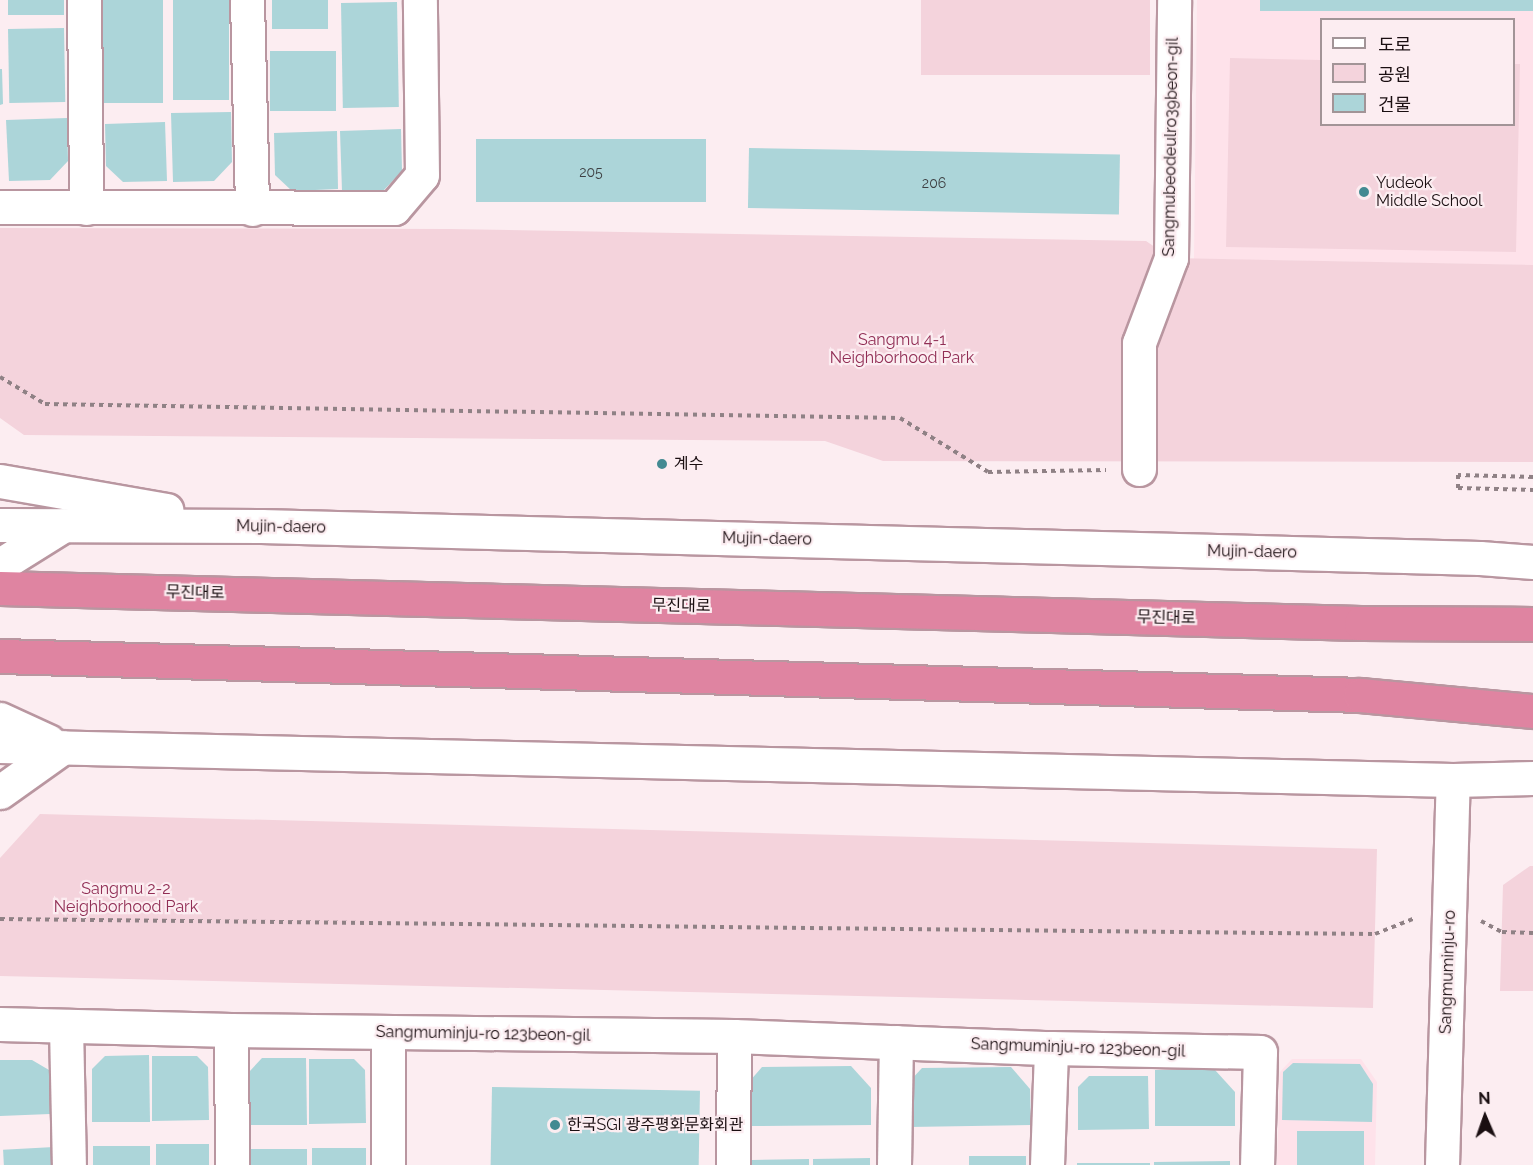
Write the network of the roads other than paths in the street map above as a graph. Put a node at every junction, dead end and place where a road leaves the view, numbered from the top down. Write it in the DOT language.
graph roads {
  1 [pos="84,0"];
  2 [pos="247,0"];
  3 [pos="420,0"];
  4 [pos="1174,0"];
  5 [pos="0,207"];
  6 [pos="86,208"];
  7 [pos="252,209"];
  8 [pos="1139,469"];
  9 [pos="0,480"];
  10 [pos="0,525"];
  11 [pos="65,525"];
  12 [pos="261,526"];
  13 [pos="1533,562"];
  14 [pos="0,565"];
  15 [pos="0,588"];
  16 [pos="1533,624"];
  17 [pos="0,656"];
  18 [pos="1533,711"];
  19 [pos="0,719"];
  20 [pos="0,746"];
  21 [pos="63,747"];
  22 [pos="1533,777"];
  23 [pos="1453,780"];
  24 [pos="0,792"];
  25 [pos="0,1024"];
  26 [pos="66,1026"];
  27 [pos="231,1030"];
  28 [pos="388,1033"];
  29 [pos="734,1036"];
  30 [pos="896,1042"];
  31 [pos="1051,1048"];
  32 [pos="69,1165"];
  33 [pos="232,1165"];
  34 [pos="388,1165"];
  35 [pos="733,1165"];
  36 [pos="894,1165"];
  37 [pos="1047,1165"];
  38 [pos="1257,1165"];
  39 [pos="1442,1165"];
  1 -- 6 [label="street"];
  2 -- 7 [label="street"];
  3 -- 7 [label="street"];
  4 -- 8 [label="street, Sangmubeodeulro39beon-gil"];
  5 -- 6 [label="street"];
  6 -- 7 [label="street"];
  9 -- 12 [label="street"];
  10 -- 11 [label="street, Mujin-daero"];
  11 -- 12 [label="street, Mujin-daero"];
  11 -- 14 [label="street"];
  12 -- 13 [label="street, Mujin-daero"];
  15 -- 16 [label="highway, 무진대로"];
  17 -- 18 [label="highway"];
  19 -- 21 [label="street"];
  20 -- 21 [label="street"];
  21 -- 23 [label="street"];
  21 -- 24 [label="street"];
  22 -- 23 [label="street"];
  23 -- 39 [label="street, Sangmuminju-ro"];
  25 -- 26 [label="street, Sangmuminju-ro 123beon-gil"];
  26 -- 27 [label="street, Sangmuminju-ro 123beon-gil"];
  26 -- 32 [label="street"];
  27 -- 28 [label="street, Sangmuminju-ro 123beon-gil"];
  27 -- 33 [label="street"];
  28 -- 29 [label="street, Sangmuminju-ro 123beon-gil"];
  28 -- 34 [label="street"];
  29 -- 30 [label="street, Sangmuminju-ro 123beon-gil"];
  29 -- 35 [label="street"];
  30 -- 31 [label="street, Sangmuminju-ro 123beon-gil"];
  30 -- 36 [label="street"];
  31 -- 37 [label="street"];
  31 -- 38 [label="street, Sangmuminju-ro 123beon-gil"];
}
